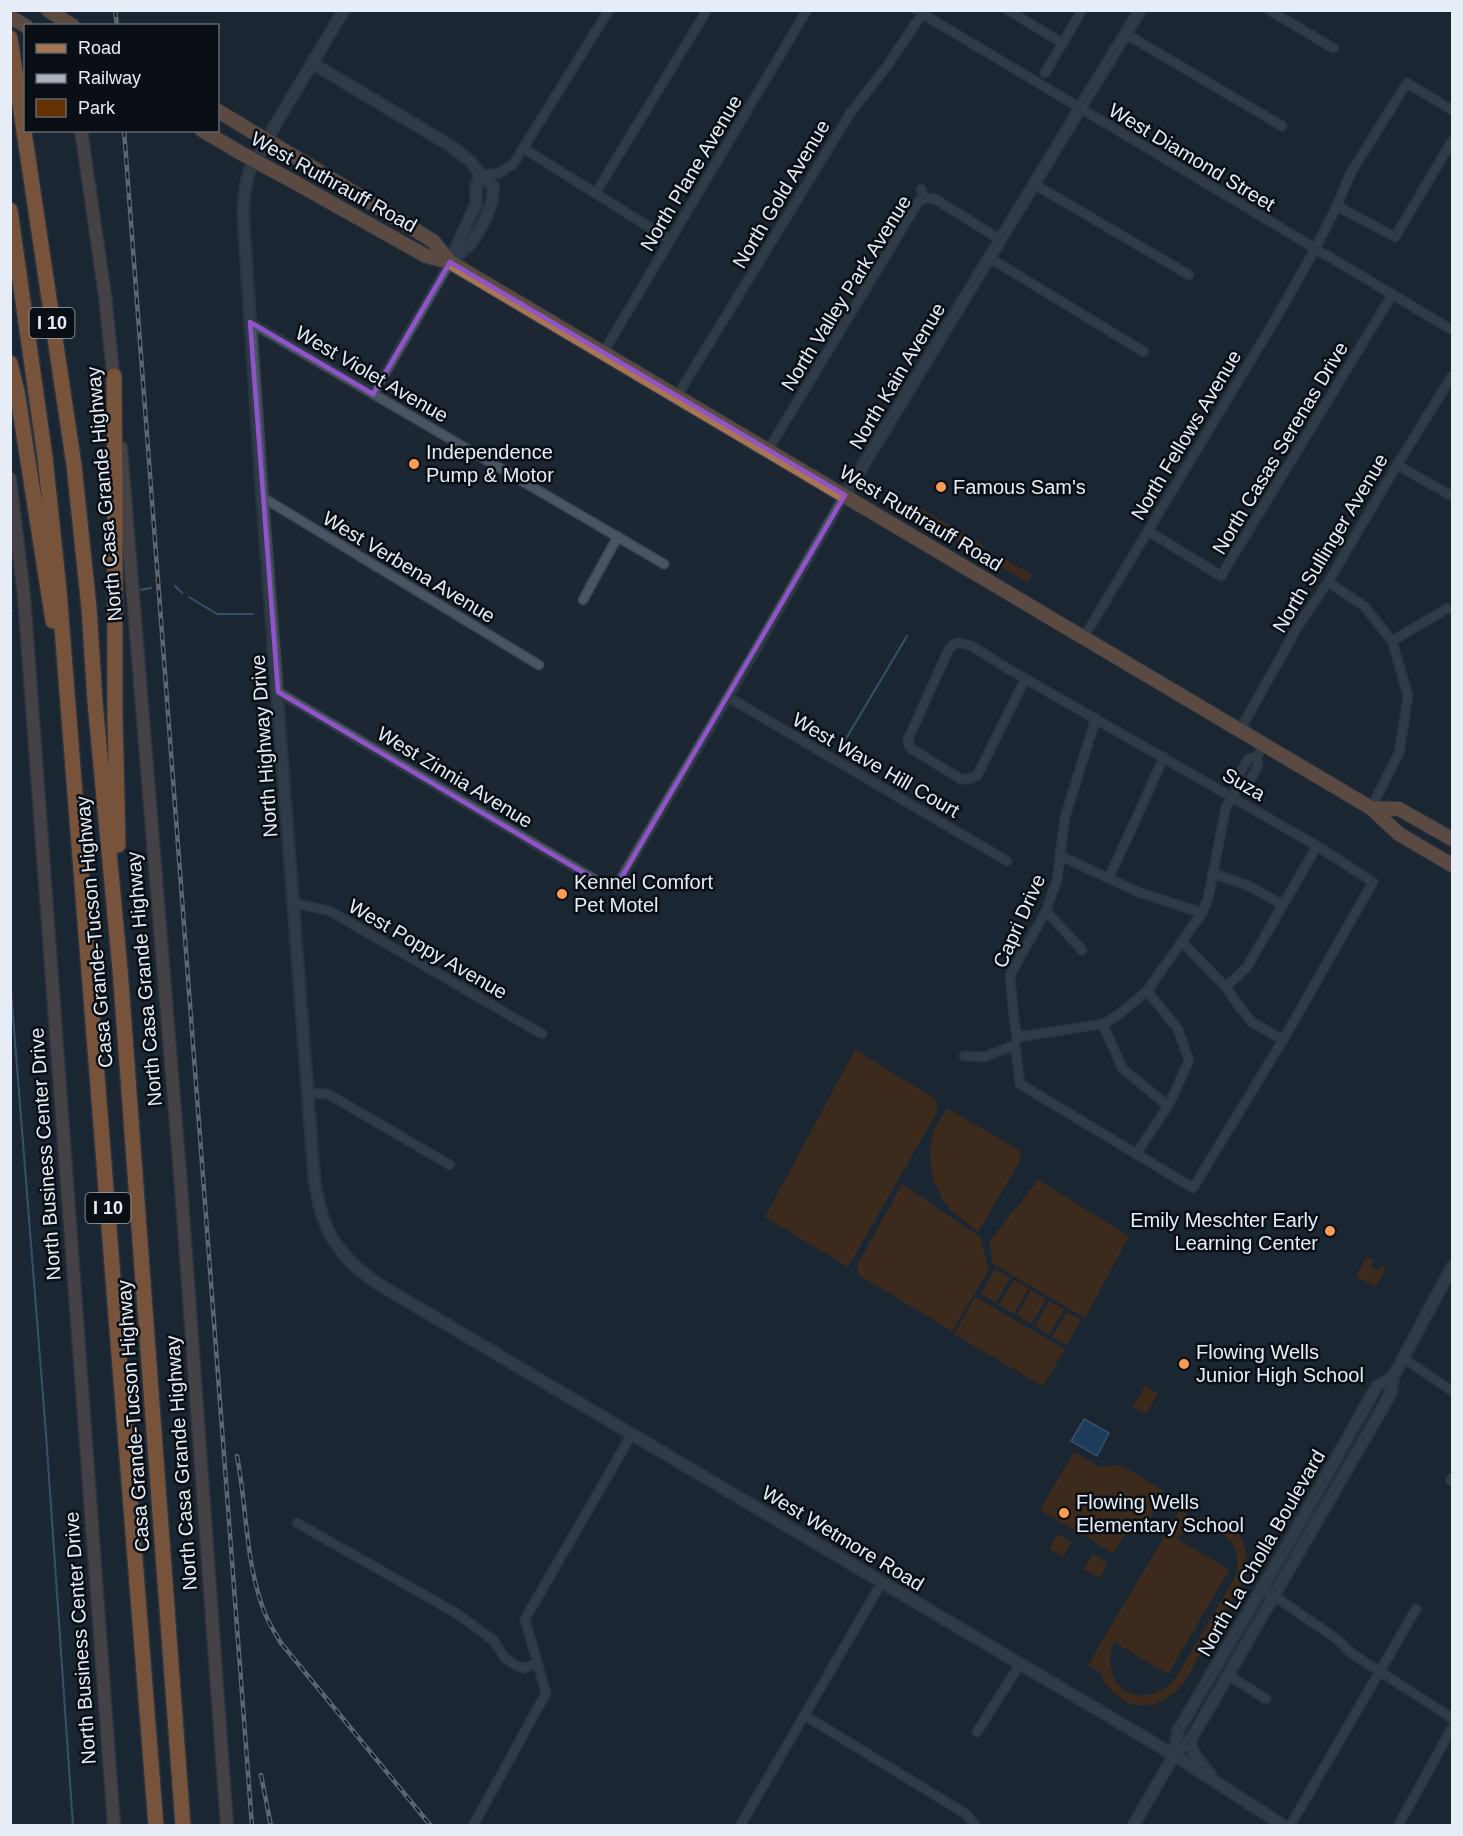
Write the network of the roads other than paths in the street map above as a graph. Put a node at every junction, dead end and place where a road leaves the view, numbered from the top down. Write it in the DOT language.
graph roads {
  1 [pos="48,10"];
  2 [pos="344,10"];
  3 [pos="609,10"];
  4 [pos="707,10"];
  5 [pos="807,10"];
  6 [pos="1008,10"];
  7 [pos="1082,10"];
  8 [pos="1140,10"];
  9 [pos="1269,10"];
  10 [pos="919,12"];
  11 [pos="10,17"];
  12 [pos="68,21"];
  13 [pos="24,25"];
  14 [pos="1126,34"];
  15 [pos="10,38"];
  16 [pos="1062,43"];
  17 [pos="1333,48"];
  18 [pos="312,63"];
  19 [pos="1045,73"];
  20 [pos="1080,109"];
  21 [pos="1452,110"];
  22 [pos="219,112"];
  23 [pos="1282,126"];
  24 [pos="24,131"];
  25 [pos="24,132"];
  26 [pos="81,132"];
  27 [pos="205,132"];
  28 [pos="1452,141"];
  29 [pos="523,148"];
  30 [pos="480,175"];
  31 [pos="1034,184"];
  32 [pos="921,189"];
  33 [pos="595,194"];
  34 [pos="924,198"];
  35 [pos="1337,206"];
  36 [pos="10,210"];
  37 [pos="670,240"];
  38 [pos="1001,240"];
  39 [pos="1315,249"];
  40 [pos="990,258"];
  41 [pos="450,262"];
  42 [pos="1189,275"];
  43 [pos="1392,295"];
  44 [pos="250,322"];
  45 [pos="1452,330"];
  46 [pos="603,352"];
  47 [pos="1144,352"];
  48 [pos="10,363"];
  49 [pos="114,376"];
  50 [pos="1452,376"];
  51 [pos="373,394"];
  52 [pos="677,396"];
  53 [pos="768,450"];
  54 [pos="1396,465"];
  55 [pos="10,479"];
  56 [pos="845,495"];
  57 [pos="1452,496"];
  58 [pos="262,497"];
  59 [pos="1148,531"];
  60 [pos="618,536"];
  61 [pos="664,564"];
  62 [pos="1328,582"];
  63 [pos="583,600"];
  64 [pos="1452,610"];
  65 [pos="1084,637"];
  66 [pos="1392,641"];
  67 [pos="539,666"];
  68 [pos="1025,679"];
  69 [pos="278,692"];
  70 [pos="728,697"];
  71 [pos="1096,718"];
  72 [pos="1240,730"];
  73 [pos="71,736"];
  74 [pos="1260,750"];
  75 [pos="1164,757"];
  76 [pos="1234,793"];
  77 [pos="1371,808"];
  78 [pos="1452,839"];
  79 [pos="1317,846"];
  80 [pos="1061,856"];
  81 [pos="1007,861"];
  82 [pos="1452,865"];
  83 [pos="1212,873"];
  84 [pos="1109,878"];
  85 [pos="616,887"];
  86 [pos="294,903"];
  87 [pos="1283,905"];
  88 [pos="1046,911"];
  89 [pos="1202,913"];
  90 [pos="118,941"];
  91 [pos="1182,942"];
  92 [pos="1082,950"];
  93 [pos="1226,987"];
  94 [pos="1147,992"];
  95 [pos="1103,1024"];
  96 [pos="542,1034"];
  97 [pos="1283,1040"];
  98 [pos="1016,1041"];
  99 [pos="964,1056"];
  100 [pos="308,1093"];
  101 [pos="1168,1106"];
  102 [pos="1136,1154"];
  103 [pos="450,1165"];
  104 [pos="1452,1267"];
  105 [pos="380,1285"];
  106 [pos="1403,1358"];
  107 [pos="1393,1377"];
  108 [pos="1452,1391"];
  109 [pos="632,1434"];
  110 [pos="297,1523"];
  111 [pos="882,1582"];
  112 [pos="1262,1588"];
  113 [pos="1274,1595"];
  114 [pos="1416,1609"];
  115 [pos="537,1663"];
  116 [pos="1020,1664"];
  117 [pos="1379,1672"];
  118 [pos="1228,1675"];
  119 [pos="1266,1699"];
  120 [pos="804,1715"];
  121 [pos="1452,1718"];
  122 [pos="1452,1728"];
  123 [pos="977,1732"];
  124 [pos="1191,1739"];
  125 [pos="1174,1755"];
  126 [pos="1216,1782"];
  127 [pos="114,1826"];
  128 [pos="156,1826"];
  129 [pos="183,1826"];
  130 [pos="227,1826"];
  131 [pos="473,1826"];
  132 [pos="740,1826"];
  133 [pos="976,1826"];
  134 [pos="1133,1826"];
  135 [pos="1284,1826"];
  136 [pos="1290,1826"];
  137 [pos="1398,1826"];
  1 -- 12 [label="main road"];
  2 -- 18 [label="street"];
  3 -- 29 [label="street"];
  4 -- 33 [label="street"];
  5 -- 37 [label="street, North Plane Avenue"];
  6 -- 16 [label="street"];
  7 -- 16 [label="street"];
  8 -- 14 [label="street, North Kain Avenue"];
  9 -- 17 [label="street"];
  10 -- 20 [label="street, West Diamond Street"];
  10 -- 52 [label="street, North Gold Avenue"];
  11 -- 13 [label="main road"];
  14 -- 20 [label="street, North Kain Avenue"];
  14 -- 23 [label="street"];
  15 -- 24 [label="highway, Casa Grande-Tucson Highway / I 10"];
  16 -- 19 [label="street"];
  18 -- 30 [label="street"];
  18 -- 44 [label="street, North Highway Drive"];
  20 -- 31 [label="street, North Kain Avenue"];
  20 -- 39 [label="street, West Diamond Street"];
  21 -- 35 [label="street, North Fellows Avenue"];
  22 -- 41 [label="main road, West Ruthrauff Road, bridge"];
  25 -- 90 [label="highway, Casa Grande-Tucson Highway / I 10"];
  26 -- 49 [label="main road, North Casa Grande Highway"];
  27 -- 41 [label="main road, West Ruthrauff Road, bridge"];
  28 -- 35 [label="street"];
  29 -- 30 [label="street"];
  29 -- 33 [label="street"];
  30 -- 41 [label="street"];
  30 -- 41 [label="street"];
  31 -- 38 [label="street, North Kain Avenue"];
  31 -- 42 [label="street"];
  32 -- 34 [label="street"];
  33 -- 37 [label="street"];
  34 -- 38 [label="street, North Valley Park Avenue"];
  34 -- 53 [label="street, North Valley Park Avenue"];
  35 -- 39 [label="street, North Fellows Avenue"];
  36 -- 73 [label="highway, Casa Grande-Tucson Highway / I 10"];
  37 -- 46 [label="street, North Plane Avenue"];
  38 -- 40 [label="street, North Kain Avenue"];
  39 -- 43 [label="street, West Diamond Street"];
  39 -- 59 [label="street, North Fellows Avenue"];
  40 -- 47 [label="street"];
  40 -- 56 [label="street, North Kain Avenue"];
  41 -- 46 [label="main road, West Ruthrauff Road"];
  41 -- 51 [label="street"];
  43 -- 45 [label="street, West Diamond Street"];
  43 -- 59 [label="street, North Casas Serenas Drive"];
  44 -- 51 [label="street, West Violet Avenue"];
  44 -- 58 [label="street, North Highway Drive"];
  46 -- 52 [label="main road, West Ruthrauff Road"];
  48 -- 73 [label="highway"];
  49 -- 90 [label="highway"];
  49 -- 130 [label="main road, North Casa Grande Highway"];
  50 -- 54 [label="street, North Sullinger Avenue"];
  51 -- 60 [label="street, West Violet Avenue"];
  52 -- 53 [label="main road, West Ruthrauff Road"];
  53 -- 56 [label="main road, West Ruthrauff Road"];
  54 -- 57 [label="street"];
  54 -- 62 [label="street, North Sullinger Avenue"];
  55 -- 127 [label="main road, North Business Center Drive"];
  56 -- 65 [label="main road, West Ruthrauff Road"];
  56 -- 70 [label="street, North Kain Avenue"];
  58 -- 67 [label="street, West Verbena Avenue"];
  58 -- 69 [label="street, North Highway Drive"];
  59 -- 65 [label="street, North Fellows Avenue"];
  60 -- 61 [label="street, West Violet Avenue"];
  60 -- 63 [label="street"];
  62 -- 66 [label="street"];
  62 -- 72 [label="street, North Sullinger Avenue"];
  64 -- 66 [label="street"];
  65 -- 72 [label="main road, West Ruthrauff Road"];
  66 -- 77 [label="street"];
  68 -- 68 [label="street, Suza"];
  68 -- 71 [label="street, Suza"];
  69 -- 85 [label="street, West Zinnia Avenue"];
  69 -- 86 [label="street, North Highway Drive"];
  70 -- 81 [label="street, West Wave Hill Court"];
  70 -- 85 [label="street, North Kain Avenue"];
  71 -- 75 [label="street, Suza"];
  71 -- 80 [label="street, Capri Drive"];
  72 -- 74 [label="main road, West Ruthrauff Road"];
  73 -- 128 [label="highway, Casa Grande-Tucson Highway / I 10"];
  74 -- 76 [label="street"];
  74 -- 77 [label="main road, West Ruthrauff Road"];
  75 -- 76 [label="street, Suza"];
  75 -- 84 [label="street"];
  76 -- 79 [label="street, Suza"];
  76 -- 83 [label="street"];
  77 -- 78 [label="main road, West Ruthrauff Road"];
  77 -- 82 [label="main road, West Ruthrauff Road"];
  79 -- 87 [label="street"];
  79 -- 97 [label="street, Suza"];
  80 -- 84 [label="street"];
  80 -- 88 [label="street, Capri Drive"];
  83 -- 87 [label="street"];
  83 -- 89 [label="street"];
  84 -- 89 [label="street"];
  86 -- 96 [label="street, West Poppy Avenue"];
  86 -- 100 [label="street, North Highway Drive"];
  87 -- 93 [label="street"];
  88 -- 92 [label="street"];
  88 -- 98 [label="street, Capri Drive"];
  89 -- 91 [label="street"];
  90 -- 129 [label="highway, Casa Grande-Tucson Highway / I 10"];
  91 -- 93 [label="street"];
  91 -- 94 [label="street"];
  93 -- 97 [label="street"];
  94 -- 95 [label="street"];
  94 -- 101 [label="street"];
  95 -- 98 [label="street"];
  95 -- 101 [label="street"];
  97 -- 102 [label="street, Capri Drive"];
  98 -- 99 [label="street"];
  98 -- 102 [label="street, Capri Drive"];
  100 -- 103 [label="street"];
  100 -- 105 [label="street, North Highway Drive"];
  101 -- 102 [label="street"];
  104 -- 106 [label="street, North La Cholla Boulevard"];
  105 -- 109 [label="street, West Wetmore Road"];
  106 -- 107 [label="street, North La Cholla Boulevard"];
  106 -- 108 [label="street"];
  107 -- 112 [label="street, North La Cholla Boulevard"];
  107 -- 113 [label="street, North La Cholla Boulevard"];
  109 -- 111 [label="street, West Wetmore Road"];
  109 -- 115 [label="street"];
  110 -- 115 [label="street"];
  111 -- 116 [label="street, West Wetmore Road"];
  111 -- 120 [label="street"];
  112 -- 113 [label="street"];
  112 -- 125 [label="street, North La Cholla Boulevard"];
  113 -- 117 [label="street"];
  113 -- 118 [label="street, North La Cholla Boulevard"];
  114 -- 117 [label="street"];
  115 -- 131 [label="street"];
  116 -- 123 [label="street"];
  116 -- 125 [label="street, West Wetmore Road"];
  117 -- 121 [label="street"];
  117 -- 136 [label="street"];
  118 -- 119 [label="street"];
  118 -- 124 [label="street, North La Cholla Boulevard"];
  120 -- 132 [label="street"];
  120 -- 133 [label="street"];
  122 -- 137 [label="street"];
  124 -- 125 [label="street, North La Cholla Boulevard"];
  124 -- 126 [label="street"];
  125 -- 126 [label="street, West Wetmore Road"];
  125 -- 134 [label="street, North La Cholla Boulevard"];
  126 -- 135 [label="street, West Wetmore Road"];
}
